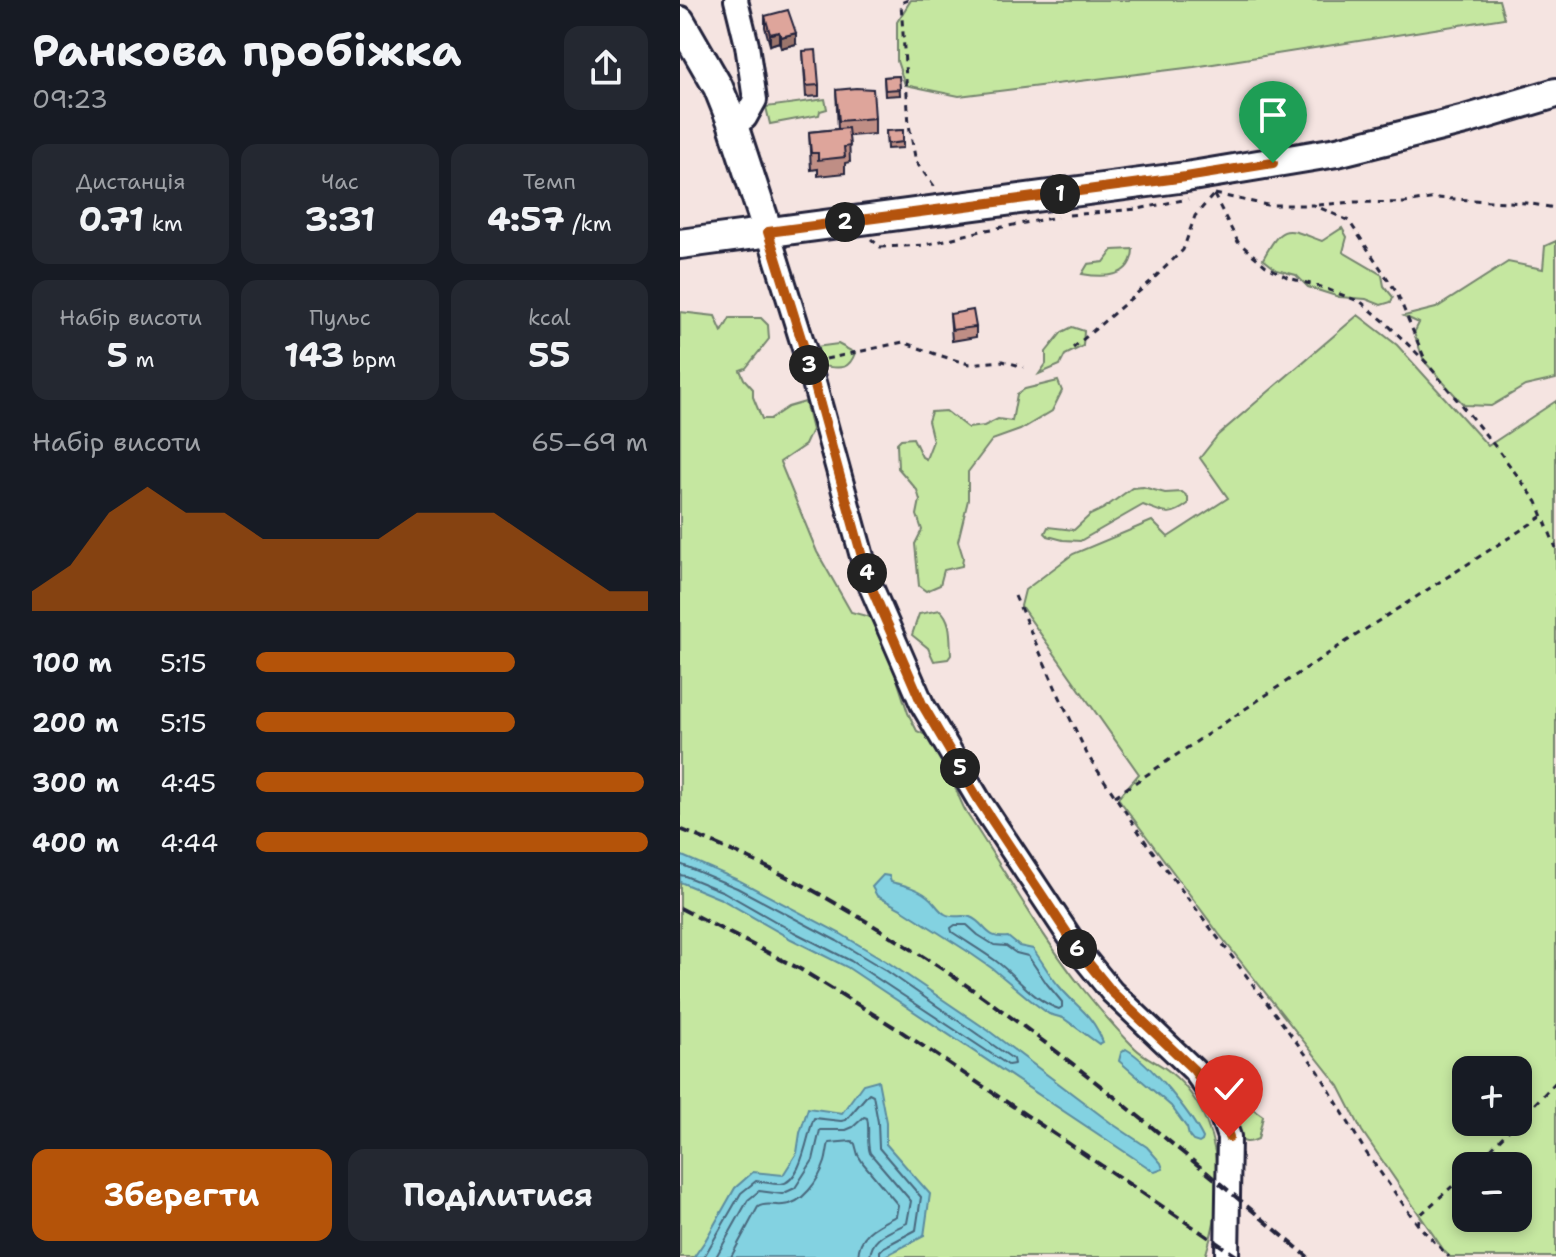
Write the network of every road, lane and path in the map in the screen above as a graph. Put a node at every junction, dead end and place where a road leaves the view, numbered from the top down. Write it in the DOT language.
graph roads {
  1 [pos="736,0"];
  2 [pos="908,0"];
  3 [pos="680,21"];
  4 [pos="1556,93"];
  5 [pos="732,122"];
  6 [pos="1212,184"];
  7 [pos="1314,205"];
  8 [pos="1556,208"];
  9 [pos="940,210"];
  10 [pos="851,222"];
  11 [pos="768,232"];
  12 [pos="680,244"];
  13 [pos="1073,348"];
  14 [pos="808,361"];
  15 [pos="1426,362"];
  16 [pos="1024,367"];
  17 [pos="1543,516"];
  18 [pos="1556,548"];
  19 [pos="1015,596"];
  20 [pos="1115,796"];
  21 [pos="1556,1082"];
  22 [pos="1532,1106"];
  23 [pos="1503,1136"];
  24 [pos="1487,1152"];
  25 [pos="1452,1186"];
  26 [pos="1418,1225"];
  27 [pos="1227,1257"];
  28 [pos="1449,1257"];
  1 -- 5 [label="street"];
  2 -- 9 [label="path"];
  3 -- 5 [label="main road"];
  4 -- 6 [label="main road"];
  5 -- 11 [label="main road"];
  6 -- 7 [label="path"];
  6 -- 9 [label="main road"];
  6 -- 10 [label="path"];
  6 -- 13 [label="path"];
  6 -- 15 [label="path"];
  7 -- 8 [label="path"];
  7 -- 15 [label="path"];
  9 -- 10 [label="main road"];
  10 -- 11 [label="main road"];
  11 -- 12 [label="main road"];
  11 -- 14 [label="street"];
  14 -- 16 [label="path"];
  14 -- 27 [label="street"];
  15 -- 17 [label="path"];
  17 -- 18 [label="path"];
  17 -- 20 [label="path"];
  19 -- 20 [label="path"];
  20 -- 26 [label="path"];
  21 -- 22 [label="path"];
  23 -- 24 [label="path"];
  25 -- 26 [label="path"];
  26 -- 28 [label="path"];
}
